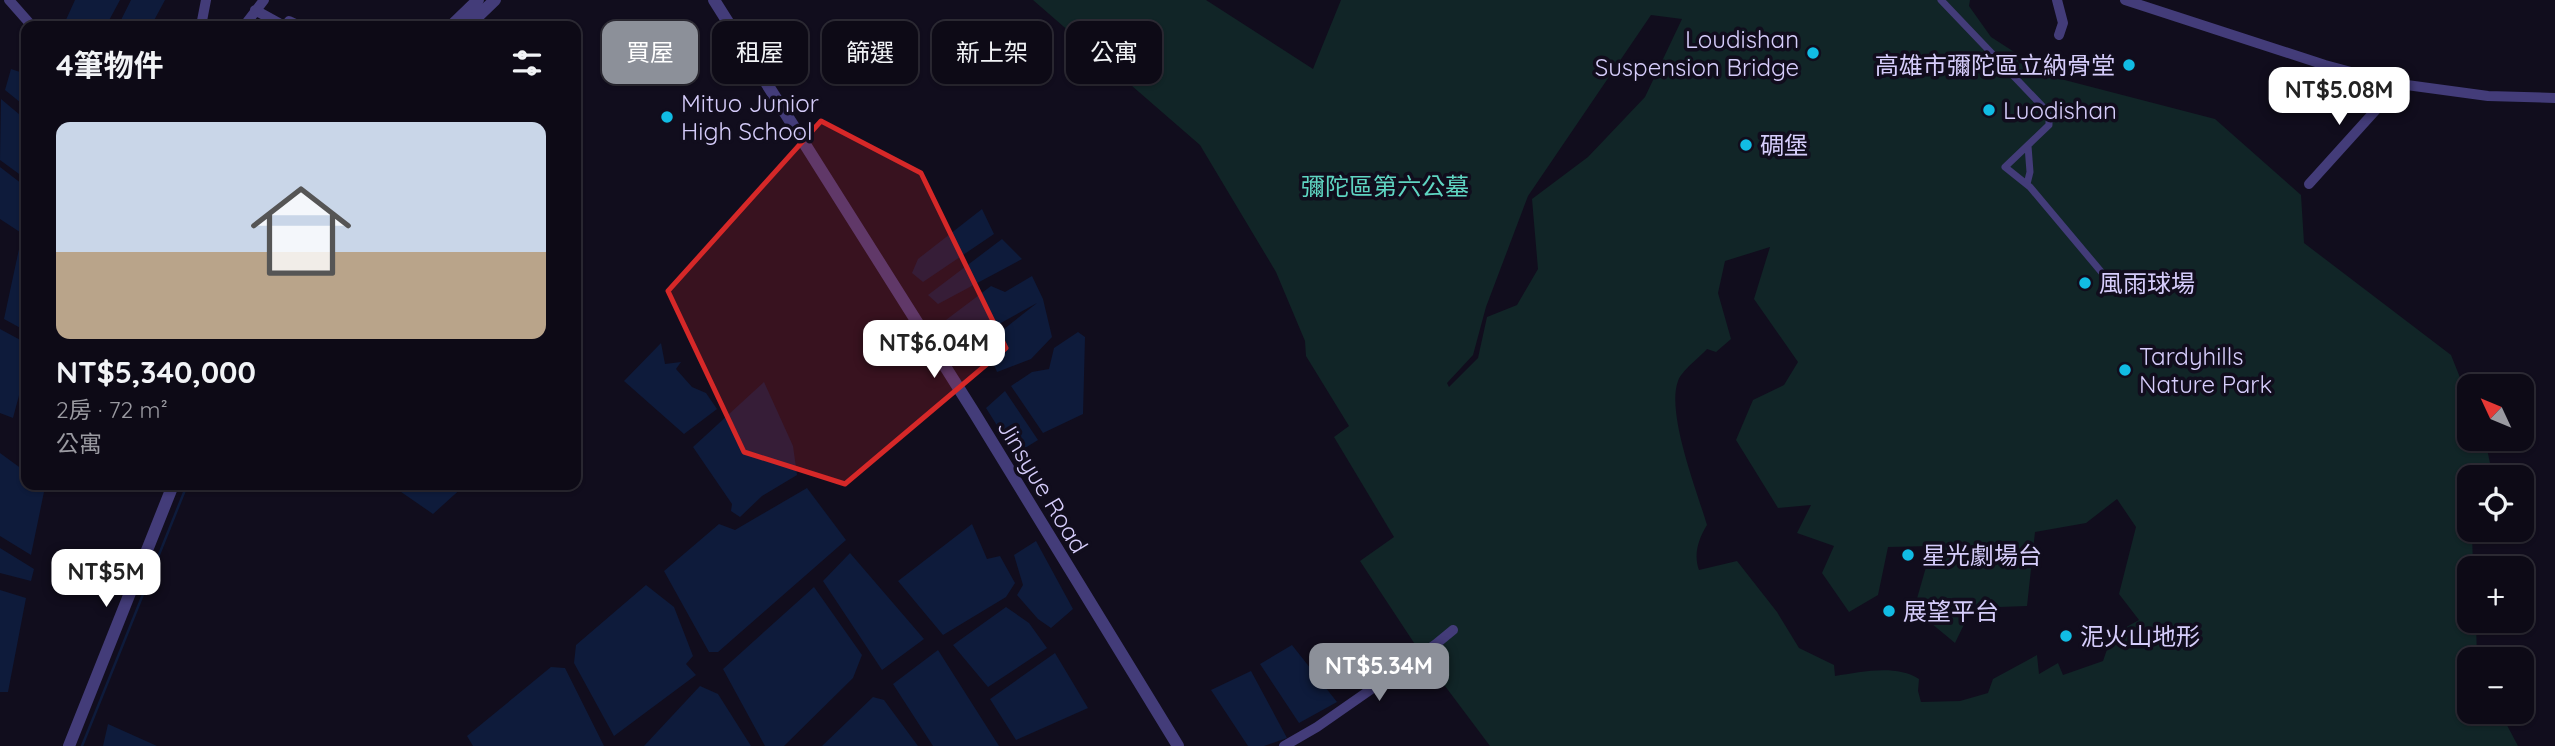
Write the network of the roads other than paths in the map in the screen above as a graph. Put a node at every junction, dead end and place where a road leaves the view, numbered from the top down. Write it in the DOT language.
graph roads {
  1 [pos="9,0"];
  2 [pos="206,0"];
  3 [pos="264,0"];
  4 [pos="478,0"];
  5 [pos="495,0"];
  6 [pos="714,0"];
  7 [pos="1941,0"];
  8 [pos="2057,0"];
  9 [pos="2125,0"];
  10 [pos="255,10"];
  11 [pos="28,21"];
  12 [pos="202,21"];
  13 [pos="247,21"];
  14 [pos="276,21"];
  15 [pos="456,21"];
  16 [pos="473,21"];
  17 [pos="2059,35"];
  18 [pos="2392,83"];
  19 [pos="2555,98"];
  20 [pos="2028,145"];
  21 [pos="2027,184"];
  22 [pos="2309,184"];
  23 [pos="2114,287"];
  24 [pos="171,490"];
  25 [pos="1453,630"];
  26 [pos="69,746"];
  27 [pos="1178,746"];
  28 [pos="1284,746"];
  1 -- 11 [label="street"];
  2 -- 12 [label="street"];
  3 -- 10 [label="street"];
  4 -- 15 [label="street"];
  5 -- 16 [label="street"];
  6 -- 27 [label="street, Jinsyue Road"];
  7 -- 20 [label="street"];
  8 -- 17 [label="street"];
  9 -- 18 [label="street"];
  10 -- 13 [label="street"];
  10 -- 14 [label="street"];
  18 -- 19 [label="street"];
  18 -- 22 [label="street"];
  20 -- 21 [label="street"];
  20 -- 21 [label="street"];
  21 -- 23 [label="street"];
  24 -- 26 [label="street"];
  25 -- 28 [label="street"];
}
